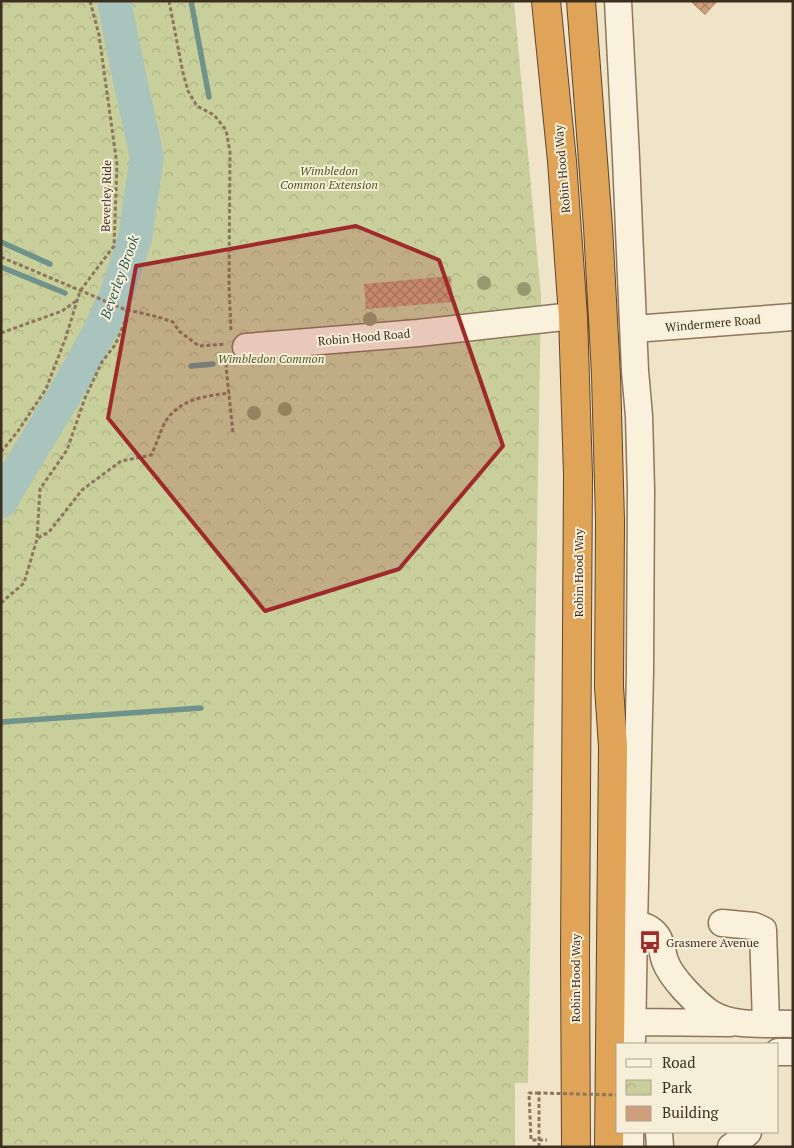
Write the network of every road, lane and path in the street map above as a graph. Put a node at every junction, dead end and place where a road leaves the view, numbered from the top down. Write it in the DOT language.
graph roads {
  1 [pos="90,1"];
  2 [pos="169,1"];
  3 [pos="546,1"];
  4 [pos="581,1"];
  5 [pos="618,1"];
  6 [pos="1,257"];
  7 [pos="80,291"];
  8 [pos="77,301"];
  9 [pos="126,310"];
  10 [pos="573,316"];
  11 [pos="793,317"];
  12 [pos="634,329"];
  13 [pos="1,333"];
  14 [pos="234,345"];
  15 [pos="230,393"];
  16 [pos="233,433"];
  17 [pos="1,452"];
  18 [pos="37,538"];
  19 [pos="1,603"];
  20 [pos="722,923"];
  21 [pos="634,925"];
  22 [pos="734,1023"];
  23 [pos="766,1024"];
  24 [pos="793,1024"];
  25 [pos="636,1030"];
  26 [pos="779,1052"];
  27 [pos="793,1052"];
  28 [pos="539,1093"];
  29 [pos="616,1095"];
  30 [pos="630,1133"];
  31 [pos="659,1133"];
  32 [pos="747,1133"];
  33 [pos="547,1140"];
  34 [pos="540,1147"];
  35 [pos="576,1147"];
  36 [pos="609,1147"];
  37 [pos="630,1147"];
  38 [pos="634,1147"];
  39 [pos="660,1147"];
  40 [pos="731,1147"];
  1 -- 7 [label="path, Beverley Ride"];
  2 -- 14 [label="path"];
  3 -- 10 [label="highway, Robin Hood Way"];
  4 -- 36 [label="highway"];
  5 -- 12 [label="street"];
  6 -- 7 [label="path"];
  7 -- 8 [label="path, Beverley Ride"];
  7 -- 9 [label="path"];
  8 -- 13 [label="path"];
  8 -- 17 [label="path, Beverley Ride"];
  9 -- 14 [label="path"];
  9 -- 18 [label="path"];
  10 -- 14 [label="street, Robin Hood Road"];
  10 -- 35 [label="highway, Robin Hood Way"];
  11 -- 12 [label="street, Windermere Road"];
  12 -- 21 [label="street"];
  14 -- 15 [label="path"];
  15 -- 16 [label="path"];
  15 -- 18 [label="path"];
  18 -- 19 [label="path"];
  20 -- 23 [label="street"];
  21 -- 22 [label="street"];
  21 -- 25 [label="street"];
  22 -- 23 [label="street"];
  22 -- 25 [label="street"];
  23 -- 24 [label="street"];
  26 -- 27 [label="street"];
  28 -- 29 [label="path, bridge"];
  28 -- 33 [label="path"];
  28 -- 34 [label="path, bridge"];
  30 -- 37 [label="street"];
  31 -- 39 [label="street"];
  32 -- 40 [label="street"];
  37 -- 38 [label="street"];
}
